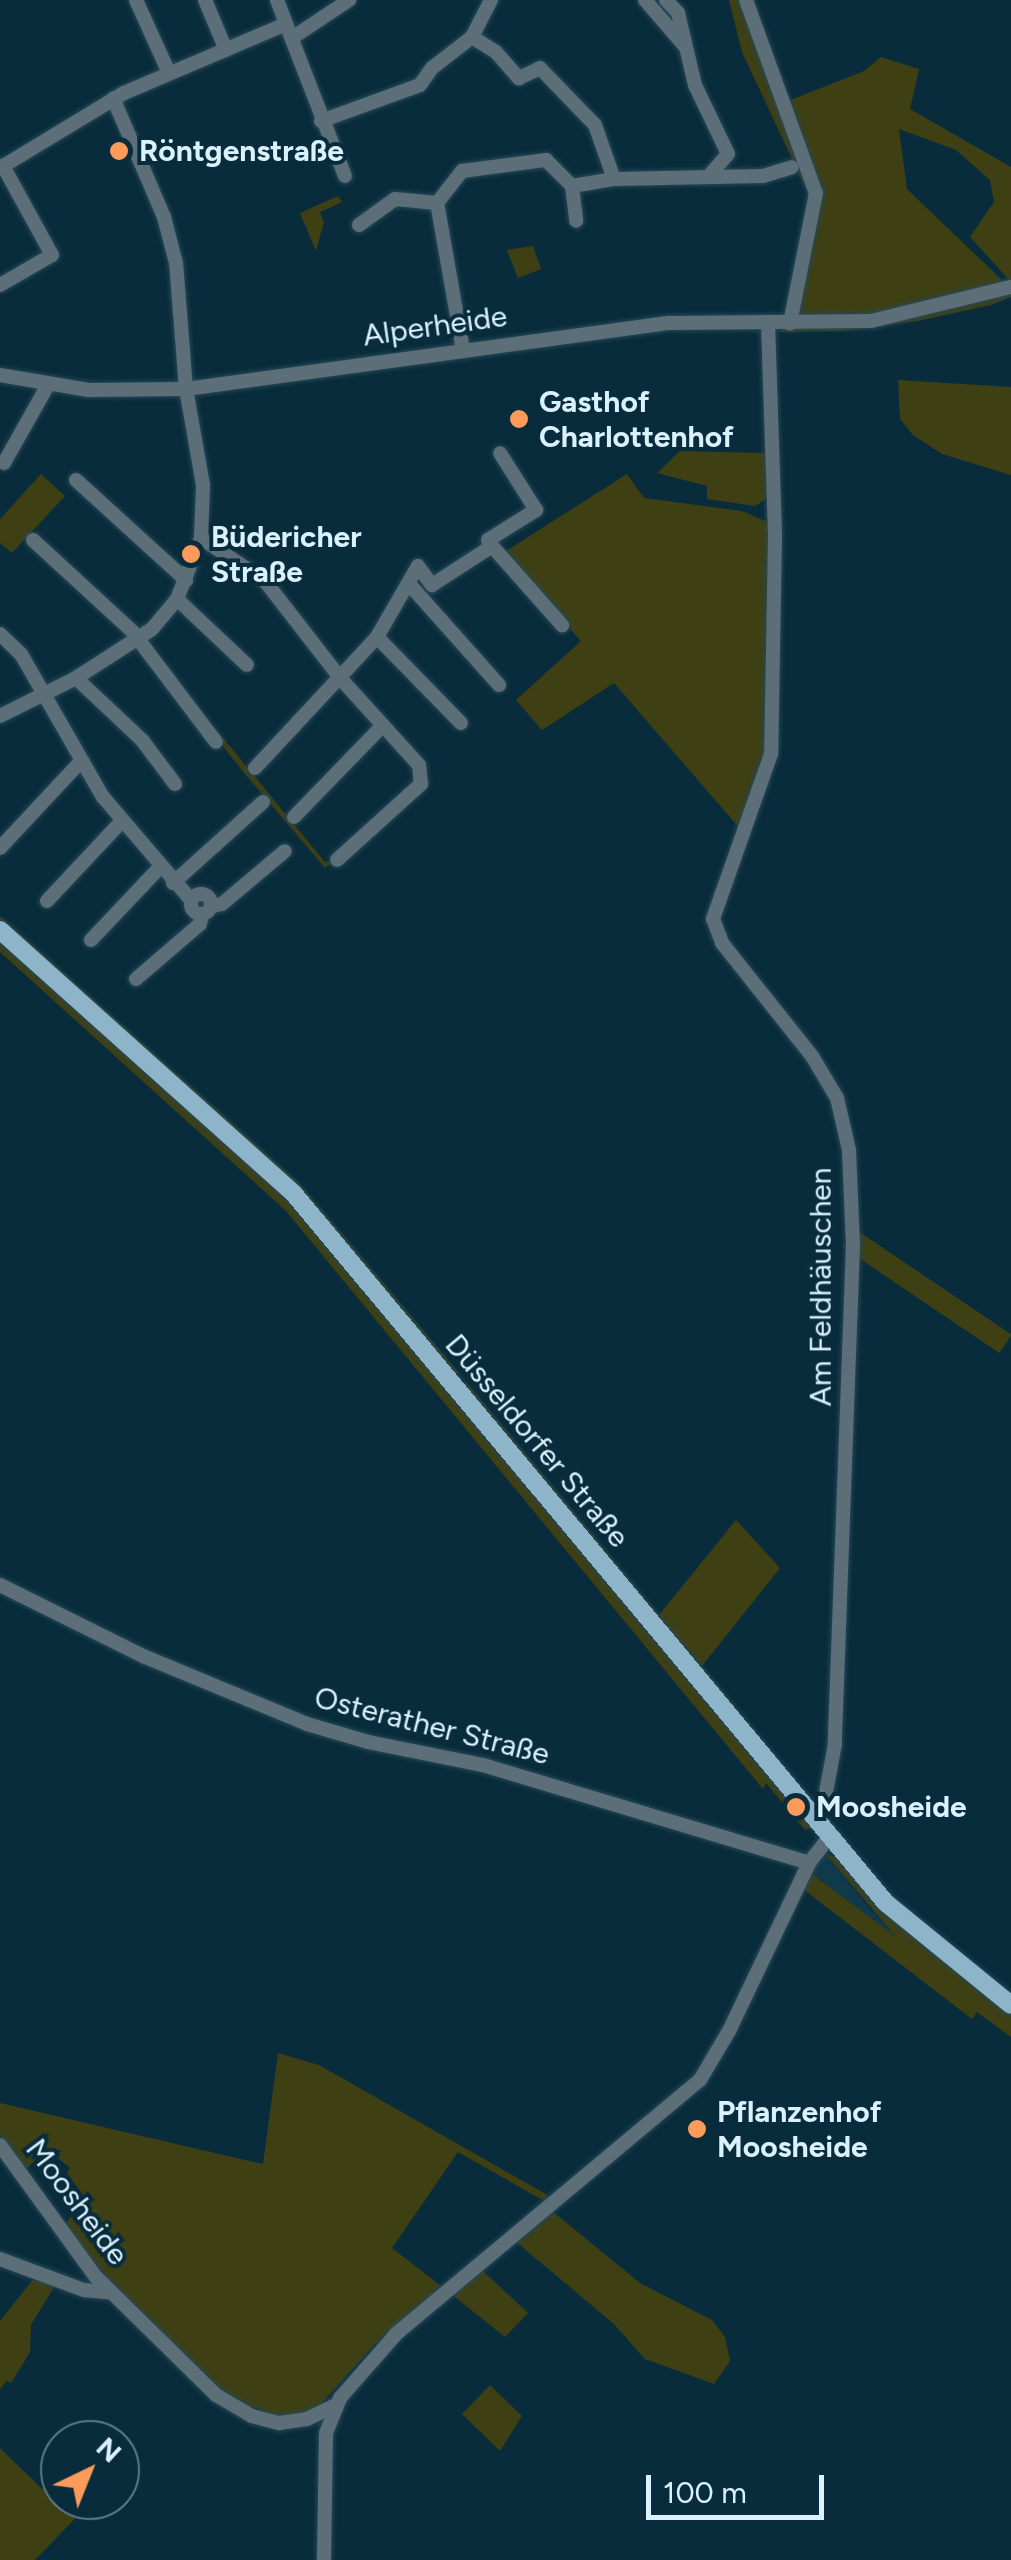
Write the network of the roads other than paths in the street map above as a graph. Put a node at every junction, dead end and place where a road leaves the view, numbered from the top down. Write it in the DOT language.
graph roads {
  1 [pos="136,0"];
  2 [pos="204,0"];
  3 [pos="277,0"];
  4 [pos="349,0"];
  5 [pos="491,0"];
  6 [pos="645,0"];
  7 [pos="666,0"];
  8 [pos="746,0"];
  9 [pos="289,32"];
  10 [pos="472,37"];
  11 [pos="686,48"];
  12 [pos="226,50"];
  13 [pos="169,74"];
  14 [pos="113,98"];
  15 [pos="321,120"];
  16 [pos="728,154"];
  17 [pos="2,167"];
  18 [pos="792,167"];
  19 [pos="710,175"];
  20 [pos="345,176"];
  21 [pos="741,177"];
  22 [pos="614,178"];
  23 [pos="572,186"];
  24 [pos="437,203"];
  25 [pos="576,221"];
  26 [pos="359,225"];
  27 [pos="0,286"];
  28 [pos="1011,287"];
  29 [pos="768,323"];
  30 [pos="790,324"];
  31 [pos="463,350"];
  32 [pos="0,375"];
  33 [pos="48,385"];
  34 [pos="186,389"];
  35 [pos="500,452"];
  36 [pos="4,463"];
  37 [pos="76,480"];
  38 [pos="201,538"];
  39 [pos="32,540"];
  40 [pos="492,546"];
  41 [pos="186,580"];
  42 [pos="410,585"];
  43 [pos="177,599"];
  44 [pos="562,625"];
  45 [pos="0,634"];
  46 [pos="377,637"];
  47 [pos="137,642"];
  48 [pos="247,665"];
  49 [pos="76,678"];
  50 [pos="341,678"];
  51 [pos="499,685"];
  52 [pos="46,694"];
  53 [pos="0,716"];
  54 [pos="462,723"];
  55 [pos="382,725"];
  56 [pos="216,742"];
  57 [pos="81,761"];
  58 [pos="255,768"];
  59 [pos="175,784"];
  60 [pos="263,802"];
  61 [pos="294,818"];
  62 [pos="122,822"];
  63 [pos="0,848"];
  64 [pos="284,851"];
  65 [pos="337,860"];
  66 [pos="159,868"];
  67 [pos="173,884"];
  68 [pos="47,901"];
  69 [pos="206,910"];
  70 [pos="0,930"];
  71 [pos="91,940"];
  72 [pos="136,979"];
  73 [pos="0,1585"];
  74 [pos="814,1818"];
  75 [pos="829,1836"];
  76 [pos="809,1863"];
  77 [pos="1011,2005"];
  78 [pos="0,2145"];
  79 [pos="0,2259"];
  80 [pos="110,2292"];
  81 [pos="334,2406"];
  82 [pos="324,2560"];
  1 -- 13 [label="street"];
  2 -- 12 [label="street"];
  3 -- 9 [label="street"];
  4 -- 9 [label="street"];
  5 -- 10 [label="street"];
  6 -- 11 [label="street"];
  7 -- 11 [label="street"];
  8 -- 30 [label="street"];
  9 -- 12 [label="street"];
  9 -- 15 [label="street"];
  10 -- 15 [label="street"];
  10 -- 22 [label="street"];
  11 -- 16 [label="street"];
  12 -- 13 [label="street"];
  13 -- 14 [label="street"];
  14 -- 17 [label="street"];
  14 -- 34 [label="street"];
  15 -- 20 [label="street"];
  16 -- 19 [label="street"];
  16 -- 21 [label="street"];
  17 -- 27 [label="street"];
  18 -- 21 [label="street"];
  19 -- 21 [label="street"];
  19 -- 22 [label="street"];
  22 -- 23 [label="street"];
  23 -- 24 [label="street"];
  23 -- 25 [label="street"];
  24 -- 26 [label="street"];
  24 -- 31 [label="street"];
  28 -- 30 [label="street, Alperheide"];
  29 -- 30 [label="street, Alperheide"];
  29 -- 31 [label="street, Alperheide"];
  29 -- 74 [label="street, Am Feldhäuschen"];
  31 -- 34 [label="street, Alperheide"];
  32 -- 33 [label="street, Alperheide"];
  33 -- 34 [label="street, Alperheide"];
  33 -- 36 [label="street"];
  34 -- 38 [label="street"];
  35 -- 40 [label="street"];
  37 -- 41 [label="street"];
  38 -- 41 [label="street"];
  38 -- 50 [label="street"];
  39 -- 47 [label="street"];
  40 -- 42 [label="street"];
  40 -- 44 [label="street"];
  41 -- 43 [label="street"];
  42 -- 46 [label="street"];
  42 -- 51 [label="street"];
  43 -- 47 [label="street"];
  43 -- 48 [label="street"];
  45 -- 52 [label="street"];
  46 -- 50 [label="street"];
  46 -- 54 [label="street"];
  47 -- 49 [label="street"];
  47 -- 56 [label="street"];
  49 -- 52 [label="street"];
  49 -- 59 [label="street"];
  50 -- 55 [label="street"];
  50 -- 58 [label="street"];
  52 -- 53 [label="street"];
  52 -- 57 [label="street"];
  55 -- 61 [label="street"];
  55 -- 65 [label="street"];
  57 -- 62 [label="street"];
  57 -- 63 [label="street"];
  60 -- 67 [label="street"];
  62 -- 66 [label="street"];
  62 -- 68 [label="street"];
  64 -- 69 [label="street"];
  66 -- 67 [label="street"];
  66 -- 71 [label="street"];
  67 -- 69 [label="street"];
  69 -- 72 [label="street"];
  70 -- 74 [label="main road, Düsseldorfer Straße"];
  73 -- 76 [label="street, Osterather Straße"];
  74 -- 75 [label="main road, Düsseldorfer Straße"];
  75 -- 76 [label="street"];
  75 -- 77 [label="main road, Düsseldorfer Straße"];
  76 -- 81 [label="street"];
  78 -- 80 [label="street, Moosheide"];
  79 -- 80 [label="street, Moosheide"];
  80 -- 81 [label="street, Moosheide"];
  81 -- 82 [label="street"];
}
